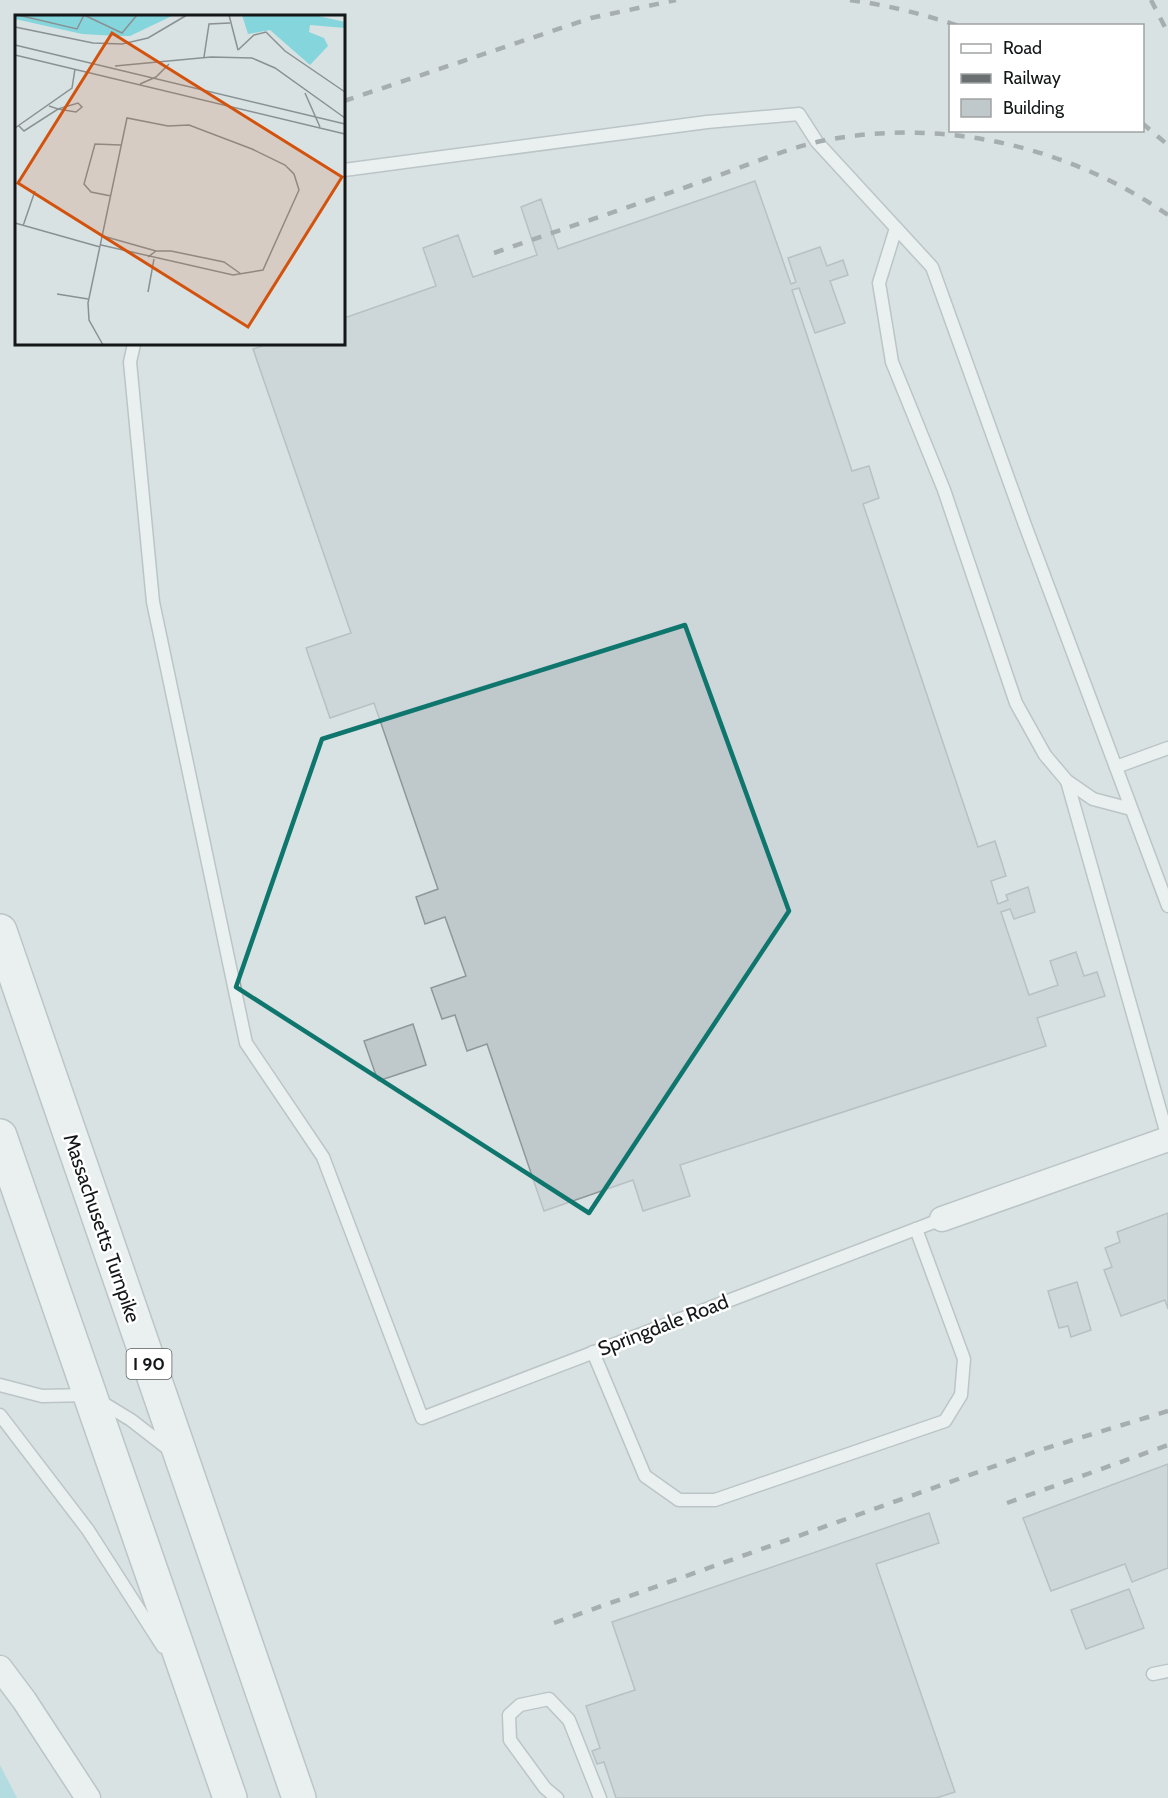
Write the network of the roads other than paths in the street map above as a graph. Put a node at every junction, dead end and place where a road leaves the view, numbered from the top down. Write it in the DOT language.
graph roads {
  1 [pos="345,170"];
  2 [pos="896,228"];
  3 [pos="134,345"];
  4 [pos="1168,748"];
  5 [pos="1116,767"];
  6 [pos="1067,781"];
  7 [pos="1131,809"];
  8 [pos="1168,906"];
  9 [pos="0,931"];
  10 [pos="0,1136"];
  11 [pos="1168,1138"];
  12 [pos="942,1219"];
  13 [pos="916,1229"];
  14 [pos="593,1352"];
  15 [pos="0,1385"];
  16 [pos="90,1395"];
  17 [pos="0,1415"];
  18 [pos="182,1460"];
  19 [pos="0,1668"];
  20 [pos="1168,1671"];
  21 [pos="1153,1674"];
  22 [pos="195,1698"];
  23 [pos="88,1798"];
  24 [pos="230,1798"];
  25 [pos="299,1798"];
  26 [pos="557,1798"];
  27 [pos="600,1798"];
  1 -- 2 [label="lane"];
  2 -- 5 [label="lane"];
  2 -- 6 [label="lane"];
  3 -- 14 [label="lane, Springdale Road"];
  4 -- 5 [label="lane"];
  5 -- 7 [label="lane"];
  6 -- 7 [label="lane"];
  6 -- 11 [label="lane"];
  7 -- 8 [label="lane"];
  9 -- 18 [label="highway, Massachusetts Turnpike / I 90"];
  10 -- 16 [label="highway"];
  11 -- 12 [label="street, Springdale Road"];
  12 -- 13 [label="lane, Springdale Road"];
  13 -- 14 [label="lane, Springdale Road"];
  13 -- 14 [label="lane"];
  15 -- 16 [label="lane"];
  16 -- 18 [label="lane"];
  16 -- 22 [label="highway"];
  17 -- 22 [label="lane"];
  18 -- 25 [label="highway, Massachusetts Turnpike / I 90"];
  19 -- 23 [label="street"];
  20 -- 21 [label="lane"];
  22 -- 24 [label="highway"];
  26 -- 27 [label="lane"];
}
